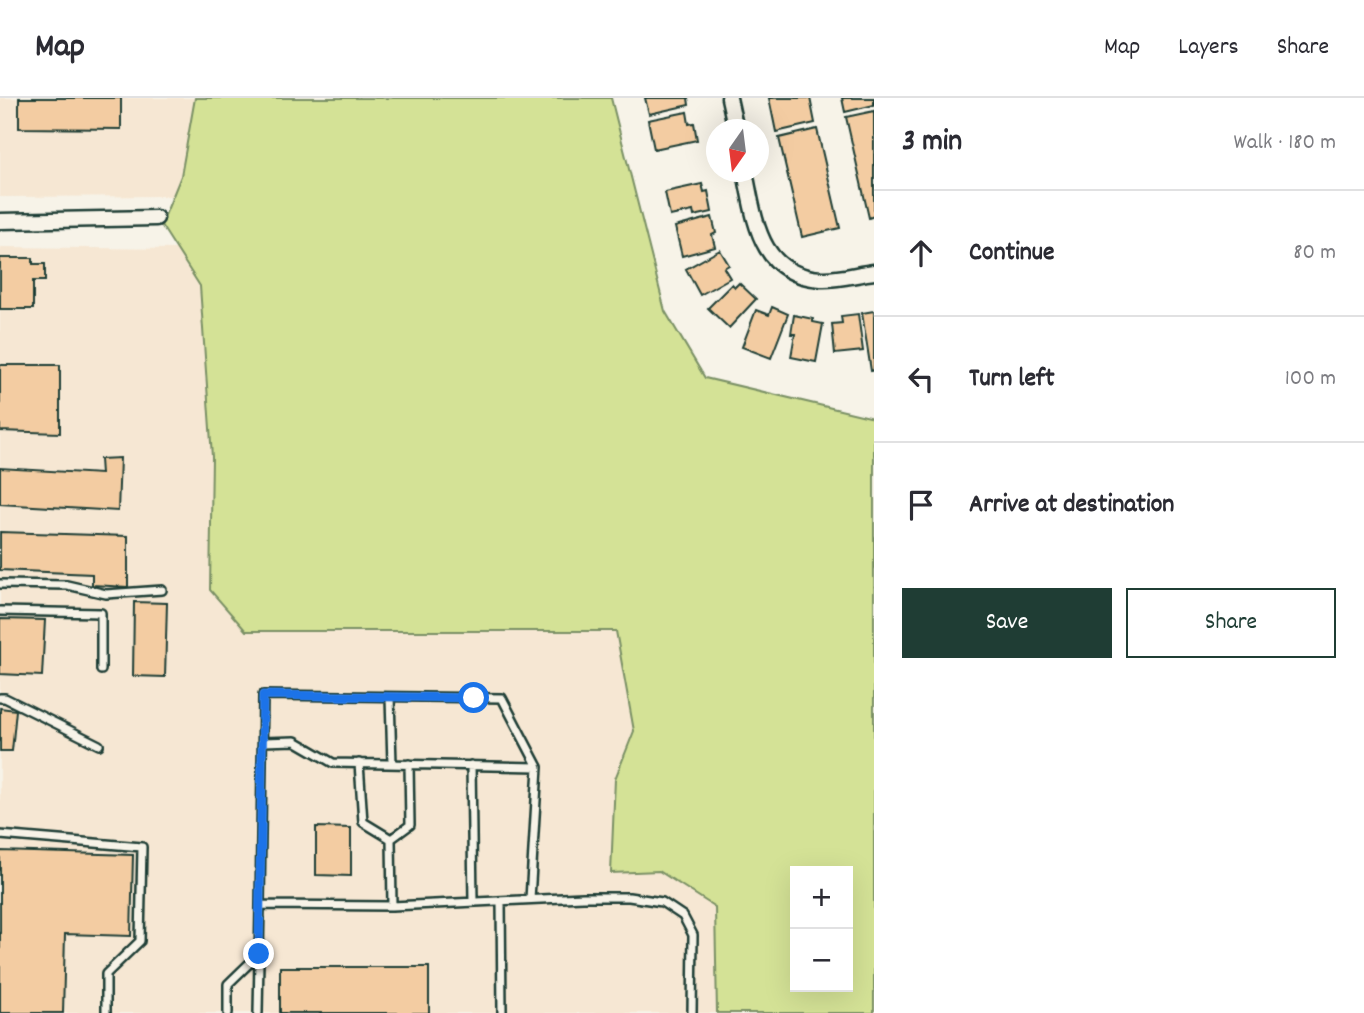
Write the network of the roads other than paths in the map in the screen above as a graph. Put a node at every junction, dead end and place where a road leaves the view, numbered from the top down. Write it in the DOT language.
graph roads {
  1 [pos="729,98"];
  2 [pos="734,119"];
  3 [pos="747,182"];
  4 [pos="156,218"];
  5 [pos="0,221"];
  6 [pos="874,272"];
  7 [pos="0,584"];
  8 [pos="162,590"];
  9 [pos="0,611"];
  10 [pos="101,670"];
  11 [pos="390,697"];
  12 [pos="0,698"];
  13 [pos="262,742"];
  14 [pos="99,745"];
  15 [pos="359,764"];
  16 [pos="392,764"];
  17 [pos="409,764"];
  18 [pos="471,765"];
  19 [pos="538,767"];
  20 [pos="0,835"];
  21 [pos="391,839"];
  22 [pos="530,899"];
  23 [pos="501,901"];
  24 [pos="472,902"];
  25 [pos="260,905"];
  26 [pos="392,906"];
  27 [pos="259,954"];
  28 [pos="106,1013"];
  29 [pos="228,1013"];
  30 [pos="258,1013"];
  31 [pos="502,1013"];
  32 [pos="692,1013"];
  1 -- 2 [label="street"];
  3 -- 6 [label="street"];
  4 -- 5 [label="street"];
  7 -- 8 [label="lane"];
  9 -- 10 [label="lane"];
  11 -- 13 [label="lane"];
  11 -- 16 [label="lane"];
  11 -- 19 [label="lane"];
  12 -- 14 [label="lane"];
  13 -- 15 [label="lane"];
  13 -- 25 [label="lane"];
  15 -- 16 [label="lane"];
  15 -- 21 [label="lane"];
  16 -- 17 [label="lane"];
  17 -- 18 [label="lane"];
  17 -- 21 [label="lane"];
  18 -- 19 [label="lane"];
  18 -- 24 [label="lane"];
  19 -- 22 [label="lane"];
  20 -- 28 [label="lane"];
  21 -- 26 [label="lane"];
  22 -- 23 [label="lane"];
  22 -- 32 [label="lane"];
  23 -- 24 [label="lane"];
  23 -- 31 [label="lane"];
  24 -- 26 [label="lane"];
  25 -- 26 [label="lane"];
  25 -- 27 [label="lane"];
  27 -- 29 [label="lane"];
  27 -- 30 [label="lane"];
}
